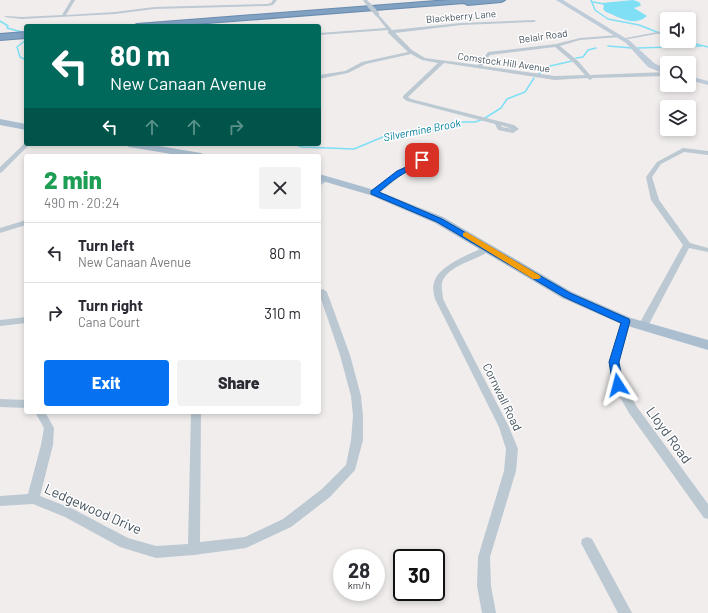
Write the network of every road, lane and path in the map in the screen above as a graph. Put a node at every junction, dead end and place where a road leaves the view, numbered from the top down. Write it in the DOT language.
graph roads {
  1 [pos="73,0"];
  2 [pos="275,0"];
  3 [pos="365,0"];
  4 [pos="478,0"];
  5 [pos="501,0"];
  6 [pos="559,0"];
  7 [pos="63,16"];
  8 [pos="6,17"];
  9 [pos="534,21"];
  10 [pos="163,24"];
  11 [pos="198,24"];
  12 [pos="389,30"];
  13 [pos="660,32"];
  14 [pos="321,34"];
  15 [pos="24,36"];
  16 [pos="0,38"];
  17 [pos="620,38"];
  18 [pos="556,45"];
  19 [pos="411,53"];
  20 [pos="442,62"];
  21 [pos="479,68"];
  22 [pos="660,70"];
  23 [pos="660,74"];
  24 [pos="321,77"];
  25 [pos="590,78"];
  26 [pos="696,80"];
  27 [pos="708,83"];
  28 [pos="0,122"];
  29 [pos="494,122"];
  30 [pos="24,127"];
  31 [pos="25,146"];
  32 [pos="141,146"];
  33 [pos="708,153"];
  34 [pos="189,154"];
  35 [pos="419,164"];
  36 [pos="0,171"];
  37 [pos="322,180"];
  38 [pos="374,193"];
  39 [pos="24,223"];
  40 [pos="0,232"];
  41 [pos="687,245"];
  42 [pos="489,248"];
  43 [pos="708,250"];
  44 [pos="321,294"];
  45 [pos="24,320"];
  46 [pos="626,321"];
  47 [pos="0,323"];
  48 [pos="643,326"];
  49 [pos="708,345"];
  50 [pos="0,403"];
  51 [pos="24,404"];
  52 [pos="41,414"];
  53 [pos="196,414"];
  54 [pos="33,499"];
  55 [pos="0,501"];
  56 [pos="708,514"];
  57 [pos="587,543"];
  58 [pos="194,549"];
  59 [pos="489,613"];
  60 [pos="626,613"];
  1 -- 7 [label="street"];
  2 -- 7 [label="street"];
  3 -- 12 [label="street, Comstock Hill Avenue, bridge"];
  4 -- 10 [label="highway"];
  5 -- 11 [label="highway"];
  6 -- 17 [label="street"];
  7 -- 8 [label="street"];
  9 -- 12 [label="street, Blackberry Lane"];
  12 -- 14 [label="street, Blackberry Lane"];
  12 -- 19 [label="street, Comstock Hill Avenue"];
  13 -- 17 [label="street, Belair Road"];
  15 -- 16 [label="highway"];
  17 -- 18 [label="street, Belair Road"];
  17 -- 22 [label="street"];
  18 -- 21 [label="street, Belair Road"];
  18 -- 25 [label="street"];
  19 -- 20 [label="street, Comstock Hill Avenue"];
  19 -- 24 [label="street"];
  20 -- 21 [label="street, Comstock Hill Avenue"];
  20 -- 29 [label="street"];
  21 -- 25 [label="street, Comstock Hill Avenue"];
  23 -- 25 [label="street, Comstock Hill Avenue"];
  26 -- 27 [label="street"];
  28 -- 30 [label="main road"];
  31 -- 36 [label="street"];
  32 -- 34 [label="main road"];
  33 -- 41 [label="street"];
  35 -- 38 [label="street"];
  37 -- 38 [label="main road"];
  38 -- 42 [label="main road"];
  39 -- 40 [label="street"];
  41 -- 43 [label="street"];
  41 -- 48 [label="street"];
  42 -- 46 [label="main road"];
  42 -- 59 [label="street, Cornwall Road"];
  44 -- 58 [label="street, Ledgewood Drive"];
  45 -- 47 [label="street"];
  46 -- 48 [label="main road"];
  46 -- 56 [label="street, Lloyd Road"];
  48 -- 49 [label="main road"];
  50 -- 51 [label="street"];
  52 -- 54 [label="street"];
  53 -- 58 [label="street"];
  54 -- 55 [label="street, Ledgewood Drive"];
  54 -- 58 [label="street, Ledgewood Drive"];
  57 -- 60 [label="street"];
}
